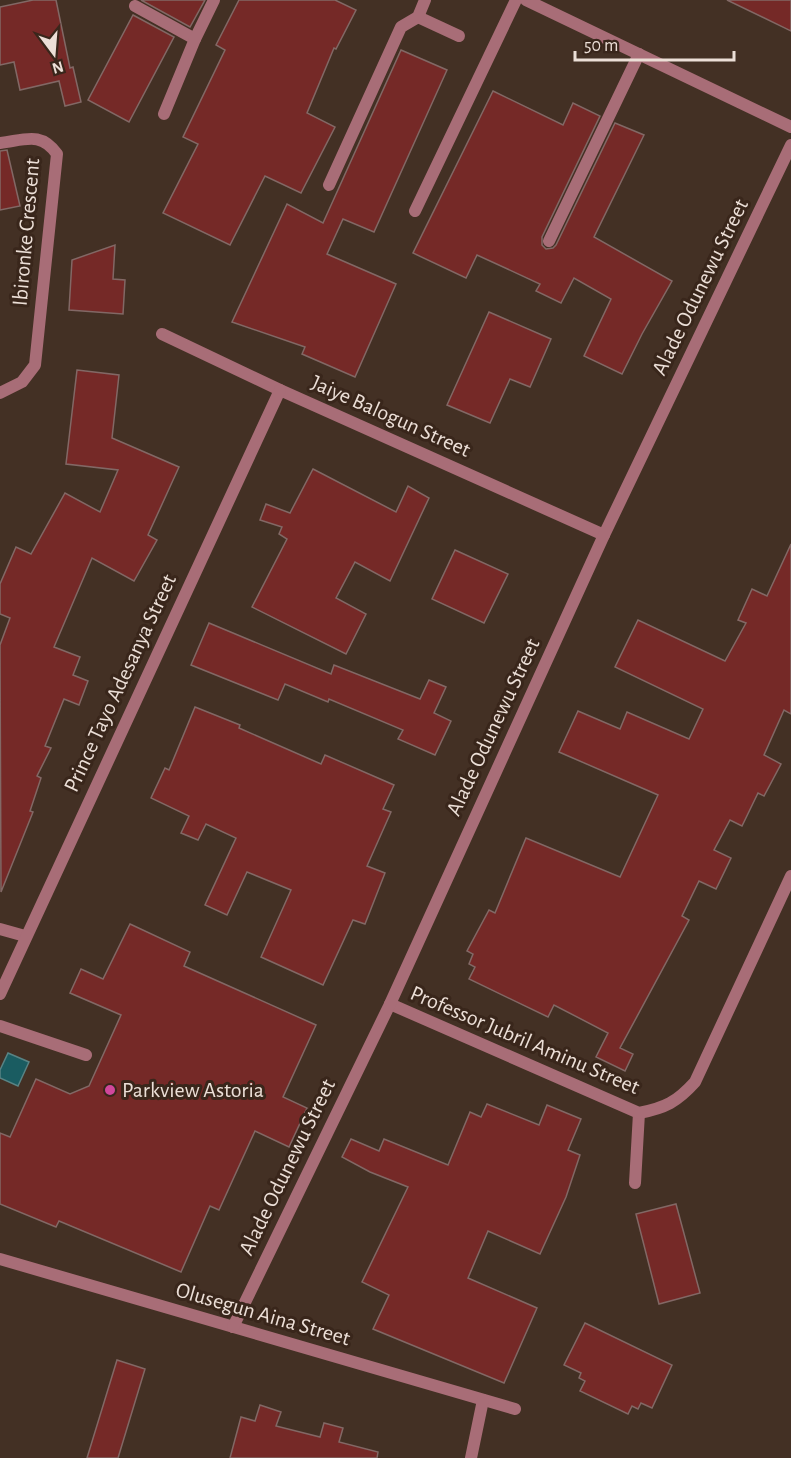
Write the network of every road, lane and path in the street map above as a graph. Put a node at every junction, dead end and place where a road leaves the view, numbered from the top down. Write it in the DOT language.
graph roads {
  1 [pos="214,0"];
  2 [pos="425,0"];
  3 [pos="516,0"];
  4 [pos="526,0"];
  5 [pos="135,6"];
  6 [pos="418,17"];
  7 [pos="459,36"];
  8 [pos="195,39"];
  9 [pos="639,54"];
  10 [pos="164,114"];
  11 [pos="791,127"];
  12 [pos="0,143"];
  13 [pos="791,145"];
  14 [pos="330,185"];
  15 [pos="416,211"];
  16 [pos="549,241"];
  17 [pos="162,334"];
  18 [pos="280,390"];
  19 [pos="0,393"];
  20 [pos="604,535"];
  21 [pos="791,876"];
  22 [pos="0,929"];
  23 [pos="25,936"];
  24 [pos="0,994"];
  25 [pos="390,1004"];
  26 [pos="0,1026"];
  27 [pos="86,1055"];
  28 [pos="639,1113"];
  29 [pos="635,1183"];
  30 [pos="0,1259"];
  31 [pos="233,1327"];
  32 [pos="483,1400"];
  33 [pos="515,1409"];
  34 [pos="471,1458"];
  1 -- 8 [label="street"];
  2 -- 6 [label="street"];
  3 -- 15 [label="street"];
  4 -- 9 [label="street"];
  5 -- 8 [label="street"];
  6 -- 7 [label="street"];
  6 -- 14 [label="street"];
  8 -- 10 [label="street"];
  9 -- 11 [label="street"];
  9 -- 16 [label="street"];
  12 -- 19 [label="street, Ibironke Crescent"];
  13 -- 20 [label="street, Alade Odunewu Street"];
  17 -- 18 [label="street, Jaiye Balogun Street"];
  18 -- 20 [label="street, Jaiye Balogun Street"];
  18 -- 23 [label="street, Prince Tayo Adesanya Street"];
  20 -- 25 [label="street, Alade Odunewu Street"];
  21 -- 28 [label="street, Professor Jubril Aminu Street"];
  22 -- 23 [label="street"];
  23 -- 24 [label="street, Prince Tayo Adesanya Street"];
  25 -- 28 [label="street, Professor Jubril Aminu Street"];
  25 -- 31 [label="street, Alade Odunewu Street"];
  26 -- 27 [label="street"];
  28 -- 29 [label="street"];
  30 -- 31 [label="street, Olusegun Aina Street"];
  31 -- 32 [label="street, Olusegun Aina Street"];
  32 -- 33 [label="street, Olusegun Aina Street"];
  32 -- 34 [label="street"];
}
